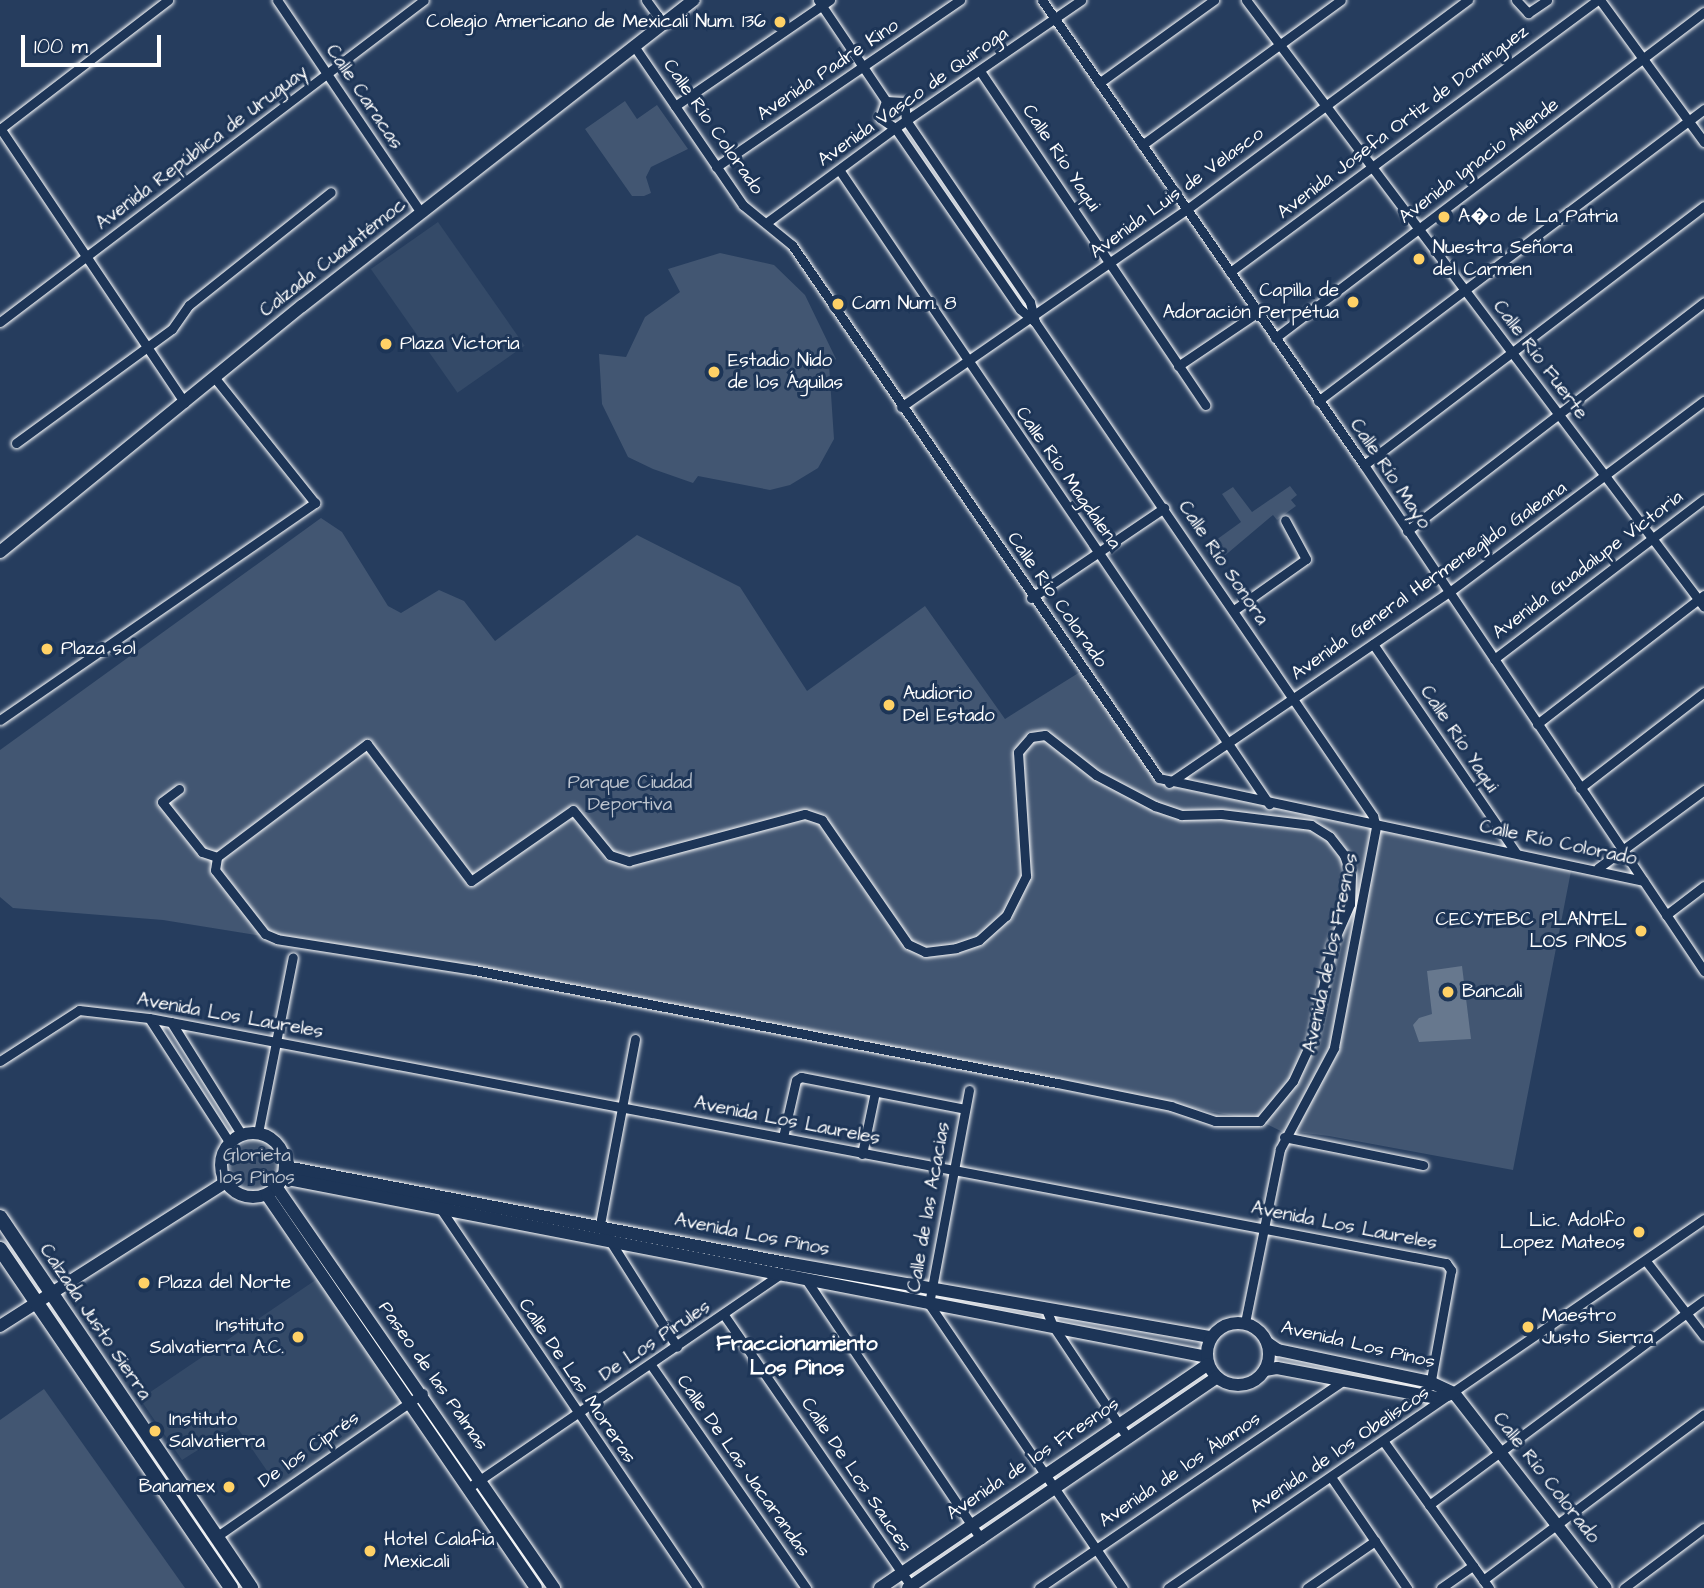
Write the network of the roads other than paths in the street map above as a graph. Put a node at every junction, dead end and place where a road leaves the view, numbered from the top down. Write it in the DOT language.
graph roads {
  1 [pos="168,0"];
  2 [pos="277,0"];
  3 [pos="424,0"];
  4 [pos="646,0"];
  5 [pos="693,0"];
  6 [pos="830,0"];
  7 [pos="960,0"];
  8 [pos="1042,0"];
  9 [pos="1081,0"];
  10 [pos="1214,0"];
  11 [pos="1246,0"];
  12 [pos="1341,0"];
  13 [pos="1468,0"];
  14 [pos="1516,0"];
  15 [pos="1547,0"];
  16 [pos="1598,0"];
  17 [pos="820,3"];
  18 [pos="1704,12"];
  19 [pos="1055,19"];
  20 [pos="663,23"];
  21 [pos="634,46"];
  22 [pos="1280,46"];
  23 [pos="1642,59"];
  24 [pos="863,68"];
  25 [pos="980,71"];
  26 [pos="329,75"];
  27 [pos="1099,83"];
  28 [pos="886,102"];
  29 [pos="676,106"];
  30 [pos="1326,106"];
  31 [pos="1704,109"];
  32 [pos="906,120"];
  33 [pos="1688,121"];
  34 [pos="0,128"];
  35 [pos="895,128"];
  36 [pos="1704,142"];
  37 [pos="1142,145"];
  38 [pos="716,167"];
  39 [pos="1371,167"];
  40 [pos="840,171"];
  41 [pos="331,192"];
  42 [pos="1704,206"];
  43 [pos="1186,209"];
  44 [pos="421,214"];
  45 [pos="766,223"];
  46 [pos="1418,229"];
  47 [pos="87,256"];
  48 [pos="1110,262"];
  49 [pos="1230,272"];
  50 [pos="1465,290"];
  51 [pos="1704,302"];
  52 [pos="1258,312"];
  53 [pos="1033,318"];
  54 [pos="0,322"];
  55 [pos="1275,338"];
  56 [pos="148,347"];
  57 [pos="1514,353"];
  58 [pos="965,361"];
  59 [pos="1178,366"];
  60 [pos="214,377"];
  61 [pos="1318,401"];
  62 [pos="1704,401"];
  63 [pos="185,403"];
  64 [pos="1205,405"];
  65 [pos="901,407"];
  66 [pos="1559,414"];
  67 [pos="16,443"];
  68 [pos="1364,465"];
  69 [pos="1605,477"];
  70 [pos="1704,499"];
  71 [pos="1164,508"];
  72 [pos="1285,520"];
  73 [pos="1407,531"];
  74 [pos="1651,538"];
  75 [pos="0,552"];
  76 [pos="1098,553"];
  77 [pos="1448,593"];
  78 [pos="1031,598"];
  79 [pos="1702,601"];
  80 [pos="1234,610"];
  81 [pos="1373,644"];
  82 [pos="1493,659"];
  83 [pos="1704,692"];
  84 [pos="1294,698"];
  85 [pos="0,720"];
  86 [pos="1537,724"];
  87 [pos="1229,743"];
  88 [pos="1169,783"];
  89 [pos="1580,788"];
  90 [pos="178,789"];
  91 [pos="1704,790"];
  92 [pos="1269,804"];
  93 [pos="1376,827"];
  94 [pos="1623,851"];
  95 [pos="1516,853"];
  96 [pos="216,857"];
  97 [pos="1598,868"];
  98 [pos="1643,881"];
  99 [pos="1704,886"];
  100 [pos="1666,915"];
  101 [pos="293,957"];
  102 [pos="1704,971"];
  103 [pos="149,1018"];
  104 [pos="171,1023"];
  105 [pos="635,1039"];
  106 [pos="276,1042"];
  107 [pos="0,1062"];
  108 [pos="969,1090"];
  109 [pos="875,1092"];
  110 [pos="623,1108"];
  111 [pos="965,1109"];
  112 [pos="258,1133"];
  113 [pos="242,1135"];
  114 [pos="1284,1137"];
  115 [pos="783,1138"];
  116 [pos="230,1143"];
  117 [pos="862,1154"];
  118 [pos="1423,1165"];
  119 [pos="954,1171"];
  120 [pos="226,1182"];
  121 [pos="278,1182"];
  122 [pos="429,1192"];
  123 [pos="439,1207"];
  124 [pos="0,1217"];
  125 [pos="1704,1219"];
  126 [pos="600,1225"];
  127 [pos="1263,1229"];
  128 [pos="607,1242"];
  129 [pos="0,1249"];
  130 [pos="1646,1261"];
  131 [pos="783,1268"];
  132 [pos="806,1272"];
  133 [pos="932,1287"];
  134 [pos="52,1293"];
  135 [pos="1704,1300"];
  136 [pos="37,1301"];
  137 [pos="929,1304"];
  138 [pos="1046,1309"];
  139 [pos="1686,1313"];
  140 [pos="724,1315"];
  141 [pos="1245,1322"];
  142 [pos="0,1326"];
  143 [pos="1053,1326"];
  144 [pos="1704,1336"];
  145 [pos="1211,1337"];
  146 [pos="1269,1344"];
  147 [pos="677,1347"];
  148 [pos="1208,1360"];
  149 [pos="652,1364"];
  150 [pos="1265,1370"];
  151 [pos="1217,1377"];
  152 [pos="1342,1381"];
  153 [pos="1430,1382"];
  154 [pos="423,1393"];
  155 [pos="1454,1393"];
  156 [pos="1427,1396"];
  157 [pos="410,1401"];
  158 [pos="1704,1414"];
  159 [pos="578,1415"];
  160 [pos="1119,1424"];
  161 [pos="1128,1438"];
  162 [pos="1384,1442"];
  163 [pos="1502,1451"];
  164 [pos="1045,1474"];
  165 [pos="1331,1477"];
  166 [pos="481,1480"];
  167 [pos="468,1488"];
  168 [pos="1054,1488"];
  169 [pos="1429,1505"];
  170 [pos="1558,1524"];
  171 [pos="971,1525"];
  172 [pos="1704,1528"];
  173 [pos="216,1537"];
  174 [pos="981,1539"];
  175 [pos="1375,1541"];
  176 [pos="1096,1548"];
  177 [pos="1473,1566"];
  178 [pos="902,1573"];
  179 [pos="1486,1584"];
  180 [pos="909,1587"];
  181 [pos="231,1588"];
  182 [pos="251,1588"];
  183 [pos="536,1588"];
  184 [pos="554,1588"];
  185 [pos="697,1588"];
  186 [pos="806,1588"];
  187 [pos="880,1588"];
  188 [pos="1039,1588"];
  189 [pos="1123,1588"];
  190 [pos="1168,1588"];
  191 [pos="1307,1588"];
  192 [pos="1407,1588"];
  193 [pos="1441,1588"];
  194 [pos="1606,1588"];
  195 [pos="1623,1588"];
  1 -- 34 [label="street"];
  2 -- 26 [label="street, Calle Caracas"];
  3 -- 26 [label="street, Avenida República de Uruguay"];
  4 -- 20 [label="street"];
  5 -- 20 [label="street, Calzada Cuauhtémoc"];
  6 -- 17 [label="street"];
  7 -- 24 [label="street, Avenida Padre Kino"];
  8 -- 19 [label="street, Calle Río Mayo"];
  9 -- 19 [label="street, Avenida Vasco de Quiroga"];
  10 -- 27 [label="street"];
  11 -- 22 [label="street, Calle Río Fuerte"];
  12 -- 22 [label="street"];
  13 -- 30 [label="street, Avenida Luis de Velasco"];
  14 -- 15 [label="street"];
  16 -- 23 [label="street"];
  16 -- 39 [label="street, Avenida Josefa Ortiz de Domínguez"];
  17 -- 24 [label="street, Calle Río Sonora"];
  17 -- 29 [label="street"];
  18 -- 23 [label="street, Avenida Ignacio Allende"];
  19 -- 25 [label="street, Avenida Vasco de Quiroga"];
  19 -- 27 [label="street, Calle Río Mayo"];
  20 -- 21 [label="street, Calzada Cuauhtémoc"];
  21 -- 29 [label="street, Calle Río Colorado"];
  21 -- 44 [label="street, Calzada Cuauhtémoc"];
  22 -- 30 [label="street, Calle Río Fuerte"];
  22 -- 37 [label="street"];
  23 -- 33 [label="street"];
  23 -- 46 [label="street, Avenida Ignacio Allende"];
  24 -- 28 [label="street, Calle Río Sonora"];
  24 -- 38 [label="street, Avenida Padre Kino"];
  25 -- 32 [label="street, Avenida Vasco de Quiroga"];
  25 -- 48 [label="street, Calle Río Yaqui"];
  26 -- 44 [label="street, Calle Caracas"];
  26 -- 47 [label="street, Avenida República de Uruguay"];
  27 -- 37 [label="street, Calle Río Mayo"];
  28 -- 32 [label="street, Calle Río Sonora"];
  28 -- 35 [label="street, Calle Río Sonora"];
  29 -- 38 [label="street, Calle Río Colorado"];
  30 -- 39 [label="street, Calle Río Fuerte"];
  30 -- 43 [label="street, Avenida Luis de Velasco"];
  31 -- 33 [label="street"];
  32 -- 35 [label="street, Avenida Vasco de Quiroga"];
  32 -- 53 [label="street, Calle Río Sonora"];
  33 -- 36 [label="street"];
  33 -- 50 [label="street"];
  34 -- 47 [label="street"];
  35 -- 40 [label="street, Avenida Vasco de Quiroga"];
  35 -- 53 [label="street, Calle Río Sonora"];
  37 -- 43 [label="street, Calle Río Mayo"];
  38 -- 45 [label="street, Calle Río Colorado"];
  39 -- 46 [label="street, Calle Río Fuerte"];
  39 -- 49 [label="street, Avenida Josefa Ortiz de Domínguez"];
  40 -- 45 [label="street, Avenida Vasco de Quiroga"];
  40 -- 58 [label="street, Calle Río Magdalena"];
  41 -- 56 [label="street"];
  42 -- 57 [label="street"];
  43 -- 48 [label="street, Avenida Luis de Velasco"];
  43 -- 49 [label="street, Calle Río Mayo"];
  44 -- 60 [label="street, Calzada Cuauhtémoc"];
  45 -- 65 [label="street, Calle Río Colorado"];
  46 -- 50 [label="street, Calle Río Fuerte"];
  46 -- 55 [label="street, Avenida Ignacio Allende"];
  47 -- 54 [label="street, Avenida República de Uruguay"];
  47 -- 56 [label="street"];
  48 -- 53 [label="street, Avenida Luis de Velasco"];
  48 -- 59 [label="street, Calle Río Yaqui"];
  49 -- 52 [label="street, Calle Río Mayo"];
  50 -- 57 [label="street, Calle Río Fuerte"];
  50 -- 61 [label="street"];
  51 -- 66 [label="street"];
  52 -- 55 [label="street, Calle Río Mayo"];
  52 -- 59 [label="street"];
  53 -- 58 [label="street, Avenida Luis de Velasco"];
  53 -- 71 [label="street, Calle Río Sonora"];
  55 -- 61 [label="street, Calle Río Mayo"];
  56 -- 63 [label="street"];
  56 -- 67 [label="street"];
  57 -- 66 [label="street, Calle Río Fuerte"];
  57 -- 68 [label="street"];
  58 -- 65 [label="street, Avenida Luis de Velasco"];
  58 -- 76 [label="street, Calle Río Magdalena"];
  59 -- 64 [label="street, Calle Río Yaqui"];
  60 -- 63 [label="street, Calzada Cuauhtémoc"];
  60 -- 85 [label="street"];
  61 -- 68 [label="street, Calle Río Mayo"];
  62 -- 69 [label="street, Avenida General Hermenegildo Galeana"];
  63 -- 75 [label="street, Calzada Cuauhtémoc"];
  65 -- 78 [label="street, Calle Río Colorado"];
  66 -- 69 [label="street, Calle Río Fuerte"];
  66 -- 73 [label="street"];
  68 -- 73 [label="street, Calle Río Mayo"];
  69 -- 74 [label="street, Calle Río Fuerte"];
  69 -- 77 [label="street, Avenida General Hermenegildo Galeana"];
  70 -- 74 [label="street, Avenida Guadalupe Victoria"];
  71 -- 76 [label="street"];
  71 -- 80 [label="street, Calle Río Sonora"];
  72 -- 80 [label="street"];
  73 -- 77 [label="street, Calle Río Mayo"];
  74 -- 79 [label="street, Calle Río Fuerte"];
  74 -- 82 [label="street, Avenida Guadalupe Victoria"];
  76 -- 78 [label="street"];
  76 -- 87 [label="street, Calle Río Magdalena"];
  77 -- 81 [label="street, Avenida General Hermenegildo Galeana"];
  77 -- 82 [label="street, Calle Río Mayo"];
  78 -- 88 [label="street, Calle Río Colorado"];
  79 -- 86 [label="street"];
  80 -- 84 [label="street, Calle Río Sonora"];
  81 -- 84 [label="street, Avenida General Hermenegildo Galeana"];
  81 -- 95 [label="street, Calle Río Yaqui"];
  82 -- 86 [label="street, Calle Río Mayo"];
  83 -- 89 [label="street"];
  84 -- 87 [label="street, Avenida General Hermenegildo Galeana"];
  84 -- 93 [label="street, Calle Río Sonora"];
  86 -- 89 [label="street, Calle Río Mayo"];
  87 -- 88 [label="street, Avenida General Hermenegildo Galeana"];
  87 -- 92 [label="street, Calle Río Magdalena"];
  88 -- 92 [label="street, Calle Río Colorado"];
  89 -- 94 [label="street, Calle Río Mayo"];
  90 -- 96 [label="street"];
  91 -- 94 [label="street"];
  92 -- 93 [label="street, Calle Río Colorado"];
  93 -- 95 [label="street, Calle Río Colorado"];
  93 -- 114 [label="street, Avenida de los Fresnos"];
  94 -- 97 [label="street"];
  94 -- 98 [label="street, Calle Río Mayo"];
  95 -- 97 [label="street, Calle Río Colorado"];
  96 -- 96 [label="street"];
  97 -- 98 [label="street, Calle Río Colorado"];
  98 -- 100 [label="street, Calle Río Mayo"];
  99 -- 100 [label="street"];
  100 -- 102 [label="street, Calle Río Mayo"];
  101 -- 106 [label="street"];
  103 -- 104 [label="street, Avenida Los Laureles"];
  103 -- 107 [label="street, Avenida Los Laureles"];
  103 -- 116 [label="street"];
  104 -- 106 [label="street, Avenida Los Laureles"];
  104 -- 113 [label="street"];
  105 -- 110 [label="street"];
  106 -- 110 [label="street, Avenida Los Laureles"];
  106 -- 112 [label="street"];
  108 -- 111 [label="street, Calle de las Acacias"];
  109 -- 111 [label="street"];
  109 -- 115 [label="street"];
  109 -- 117 [label="street"];
  110 -- 115 [label="street, Avenida Los Laureles"];
  110 -- 126 [label="street"];
  111 -- 119 [label="street, Calle de las Acacias"];
  112 -- 113 [label="street"];
  112 -- 121 [label="street"];
  113 -- 116 [label="street"];
  114 -- 118 [label="street"];
  114 -- 127 [label="street, Avenida de los Fresnos"];
  115 -- 117 [label="street, Avenida Los Laureles"];
  116 -- 120 [label="street"];
  117 -- 119 [label="street, Avenida Los Laureles"];
  119 -- 127 [label="street, Avenida Los Laureles"];
  119 -- 133 [label="street, Calle de las Acacias"];
  120 -- 121 [label="street"];
  120 -- 134 [label="street"];
  121 -- 122 [label="street, Avenida Los Pinos"];
  121 -- 123 [label="street, Avenida Los Pinos"];
  121 -- 154 [label="street, Paseo de las Palmas"];
  121 -- 157 [label="street, Paseo de las Palmas"];
  122 -- 123 [label="street, Calle De Las Moreras"];
  122 -- 126 [label="street, Avenida Los Pinos"];
  123 -- 128 [label="street, Avenida Los Pinos"];
  123 -- 159 [label="street, Calle De Las Moreras"];
  124 -- 134 [label="main road, Calzada Justo Sierra"];
  125 -- 130 [label="street, Avenida de los Obeliscos"];
  126 -- 128 [label="street, Calle De Las Jacarandas"];
  126 -- 131 [label="street, Avenida Los Pinos"];
  127 -- 141 [label="street, Avenida de los Fresnos"];
  127 -- 153 [label="street, Avenida Los Laureles"];
  128 -- 131 [label="street, Avenida Los Pinos"];
  128 -- 147 [label="street, Calle De Las Jacarandas"];
  129 -- 136 [label="main road, Calzada Justo Sierra"];
  130 -- 139 [label="street"];
  130 -- 155 [label="street, Avenida de los Obeliscos"];
  131 -- 132 [label="street, Avenida Los Pinos"];
  131 -- 140 [label="street, De Los Pirules"];
  132 -- 133 [label="street, Avenida Los Pinos"];
  132 -- 137 [label="street, Avenida Los Pinos"];
  132 -- 171 [label="street"];
  133 -- 137 [label="street, Calle de las Acacias"];
  133 -- 138 [label="street, Avenida Los Pinos"];
  134 -- 136 [label="street"];
  134 -- 173 [label="main road, Calzada Justo Sierra"];
  135 -- 139 [label="street"];
  136 -- 142 [label="street"];
  136 -- 181 [label="main road, Calzada Justo Sierra"];
  137 -- 143 [label="street, Avenida Los Pinos"];
  137 -- 164 [label="street, Calle de las Acacias"];
  138 -- 143 [label="street"];
  138 -- 145 [label="street, Avenida Los Pinos"];
  139 -- 144 [label="street"];
  139 -- 163 [label="street"];
  140 -- 147 [label="street, De Los Pirules"];
  140 -- 178 [label="street, Calle De Los Sauces"];
  141 -- 145 [label="street"];
  141 -- 146 [label="street"];
  143 -- 148 [label="street, Avenida Los Pinos"];
  143 -- 160 [label="street"];
  145 -- 148 [label="street"];
  146 -- 150 [label="street"];
  146 -- 153 [label="street, Avenida Los Pinos"];
  147 -- 149 [label="street, De Los Pirules"];
  148 -- 151 [label="street"];
  148 -- 160 [label="street, Avenida de los Fresnos"];
  149 -- 159 [label="street, De Los Pirules"];
  149 -- 186 [label="street, Calle De Las Jacarandas"];
  150 -- 151 [label="street"];
  150 -- 152 [label="street, Avenida Los Pinos"];
  151 -- 161 [label="street, Avenida de los Fresnos"];
  152 -- 156 [label="street, Avenida Los Pinos"];
  152 -- 176 [label="street, Avenida de los Álamos"];
  153 -- 155 [label="street, Avenida Los Pinos"];
  153 -- 156 [label="street, Avenida Los Laureles"];
  154 -- 157 [label="street, De los Ciprés"];
  154 -- 166 [label="street, Paseo de las Palmas"];
  155 -- 156 [label="street, Avenida Los Pinos"];
  155 -- 162 [label="street, Avenida de los Obeliscos"];
  155 -- 163 [label="street, Calle Río Colorado"];
  157 -- 167 [label="street, Paseo de las Palmas"];
  157 -- 173 [label="street, De los Ciprés"];
  158 -- 170 [label="street"];
  159 -- 166 [label="street, De Los Pirules"];
  159 -- 185 [label="street, Calle De Las Moreras"];
  160 -- 161 [label="street"];
  160 -- 164 [label="street, Avenida de los Fresnos"];
  161 -- 168 [label="street, Avenida de los Fresnos"];
  162 -- 165 [label="street, Avenida de los Obeliscos"];
  162 -- 169 [label="street"];
  163 -- 169 [label="street"];
  163 -- 170 [label="street, Calle Río Colorado"];
  164 -- 168 [label="street, Calle de las Acacias"];
  164 -- 171 [label="street, Avenida de los Fresnos"];
  165 -- 175 [label="street"];
  165 -- 190 [label="street, Avenida de los Obeliscos"];
  166 -- 167 [label="street, De Los Pirules"];
  166 -- 184 [label="street, Paseo de las Palmas"];
  167 -- 183 [label="street, Paseo de las Palmas"];
  168 -- 174 [label="street, Avenida de los Fresnos"];
  168 -- 176 [label="street, Calle de las Acacias"];
  169 -- 177 [label="street"];
  170 -- 179 [label="street"];
  170 -- 194 [label="street, Calle Río Colorado"];
  171 -- 174 [label="street"];
  171 -- 178 [label="street, Avenida de los Fresnos"];
  172 -- 195 [label="street"];
  173 -- 182 [label="main road, Calzada Justo Sierra"];
  174 -- 180 [label="street, Avenida de los Fresnos"];
  175 -- 191 [label="street"];
  175 -- 192 [label="street"];
  176 -- 188 [label="street, Avenida de los Álamos"];
  176 -- 189 [label="street, Calle de las Acacias"];
  177 -- 179 [label="street"];
  177 -- 193 [label="street"];
  178 -- 180 [label="street, Calle De Los Sauces"];
  178 -- 187 [label="street, Avenida de los Fresnos"];
}
